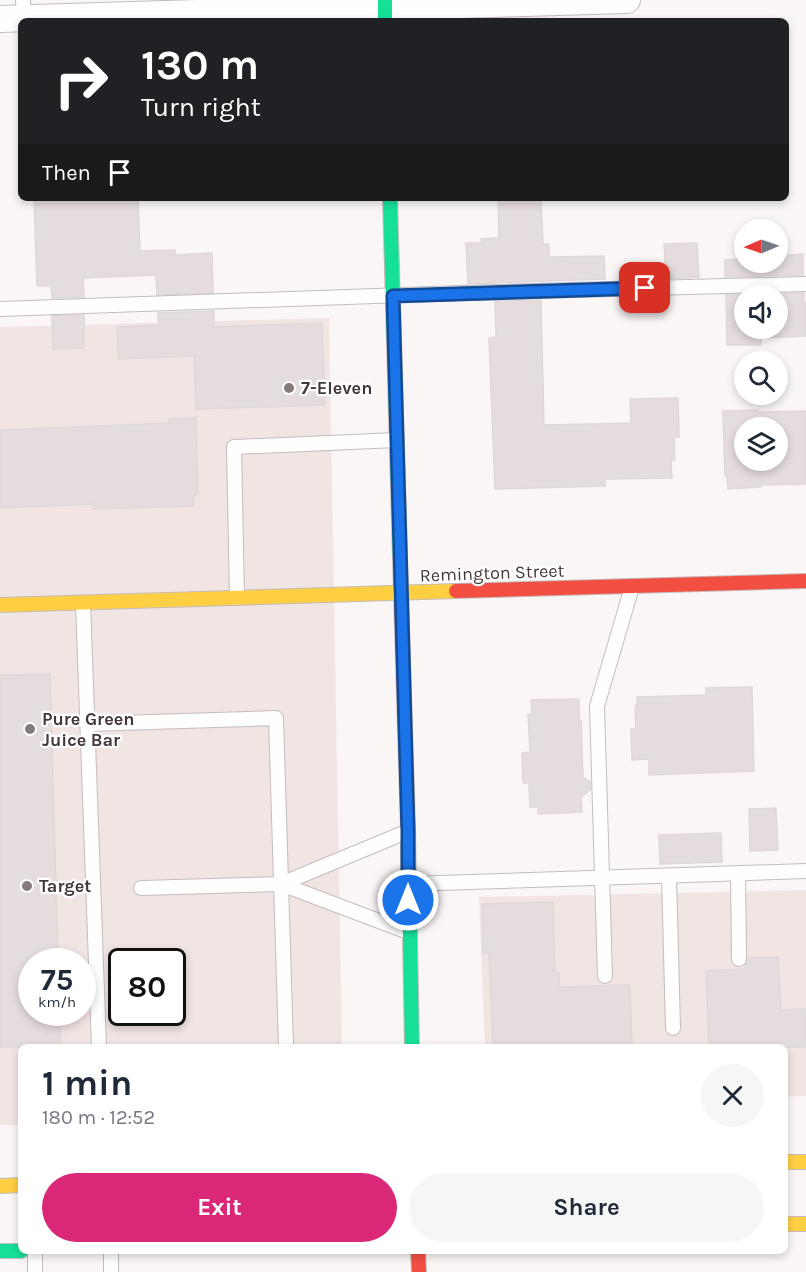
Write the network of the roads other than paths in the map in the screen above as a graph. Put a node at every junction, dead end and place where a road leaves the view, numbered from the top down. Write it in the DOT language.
graph roads {
  1 [pos="627,0"];
  2 [pos="385,9"];
  3 [pos="16,12"];
  4 [pos="390,201"];
  5 [pos="806,284"];
  6 [pos="393,296"];
  7 [pos="0,309"];
  8 [pos="397,440"];
  9 [pos="806,581"];
  10 [pos="632,586"];
  11 [pos="402,593"];
  12 [pos="237,598"];
  13 [pos="83,603"];
  14 [pos="0,605"];
  15 [pos="87,724"];
  16 [pos="408,831"];
  17 [pos="806,872"];
  18 [pos="738,873"];
  19 [pos="669,876"];
  20 [pos="602,878"];
  21 [pos="281,884"];
  22 [pos="408,884"];
  23 [pos="141,888"];
  24 [pos="409,932"];
  25 [pos="739,959"];
  26 [pos="605,976"];
  27 [pos="673,1028"];
  28 [pos="99,1044"];
  29 [pos="286,1044"];
  30 [pos="412,1044"];
  31 [pos="788,1162"];
  32 [pos="806,1162"];
  33 [pos="0,1185"];
  34 [pos="18,1185"];
  35 [pos="788,1224"];
  36 [pos="806,1224"];
  37 [pos="0,1251"];
  38 [pos="18,1251"];
  39 [pos="35,1254"];
  40 [pos="111,1254"];
  41 [pos="418,1254"];
  42 [pos="35,1272"];
  43 [pos="111,1272"];
  44 [pos="419,1272"];
  1 -- 2 [label="street"];
  2 -- 3 [label="street"];
  4 -- 6 [label="main road"];
  5 -- 6 [label="lane"];
  6 -- 7 [label="lane"];
  6 -- 8 [label="main road"];
  8 -- 11 [label="main road"];
  8 -- 12 [label="lane"];
  9 -- 10 [label="main road, Remington Street"];
  10 -- 11 [label="main road, Remington Street"];
  10 -- 20 [label="lane"];
  11 -- 12 [label="main road, Remington Street"];
  11 -- 16 [label="main road"];
  12 -- 13 [label="main road, Remington Street"];
  13 -- 14 [label="main road, Remington Street"];
  13 -- 15 [label="lane"];
  15 -- 21 [label="lane"];
  15 -- 28 [label="lane"];
  16 -- 21 [label="lane"];
  16 -- 22 [label="main road"];
  17 -- 18 [label="lane"];
  18 -- 19 [label="lane"];
  18 -- 25 [label="lane"];
  19 -- 20 [label="lane"];
  19 -- 27 [label="lane"];
  20 -- 22 [label="lane"];
  20 -- 26 [label="lane"];
  21 -- 23 [label="lane"];
  21 -- 24 [label="lane"];
  21 -- 29 [label="lane"];
  22 -- 24 [label="main road"];
  24 -- 30 [label="main road"];
  31 -- 32 [label="main road"];
  33 -- 34 [label="main road"];
  35 -- 36 [label="main road"];
  37 -- 38 [label="main road"];
  39 -- 42 [label="lane"];
  40 -- 43 [label="lane"];
  41 -- 44 [label="main road"];
}
